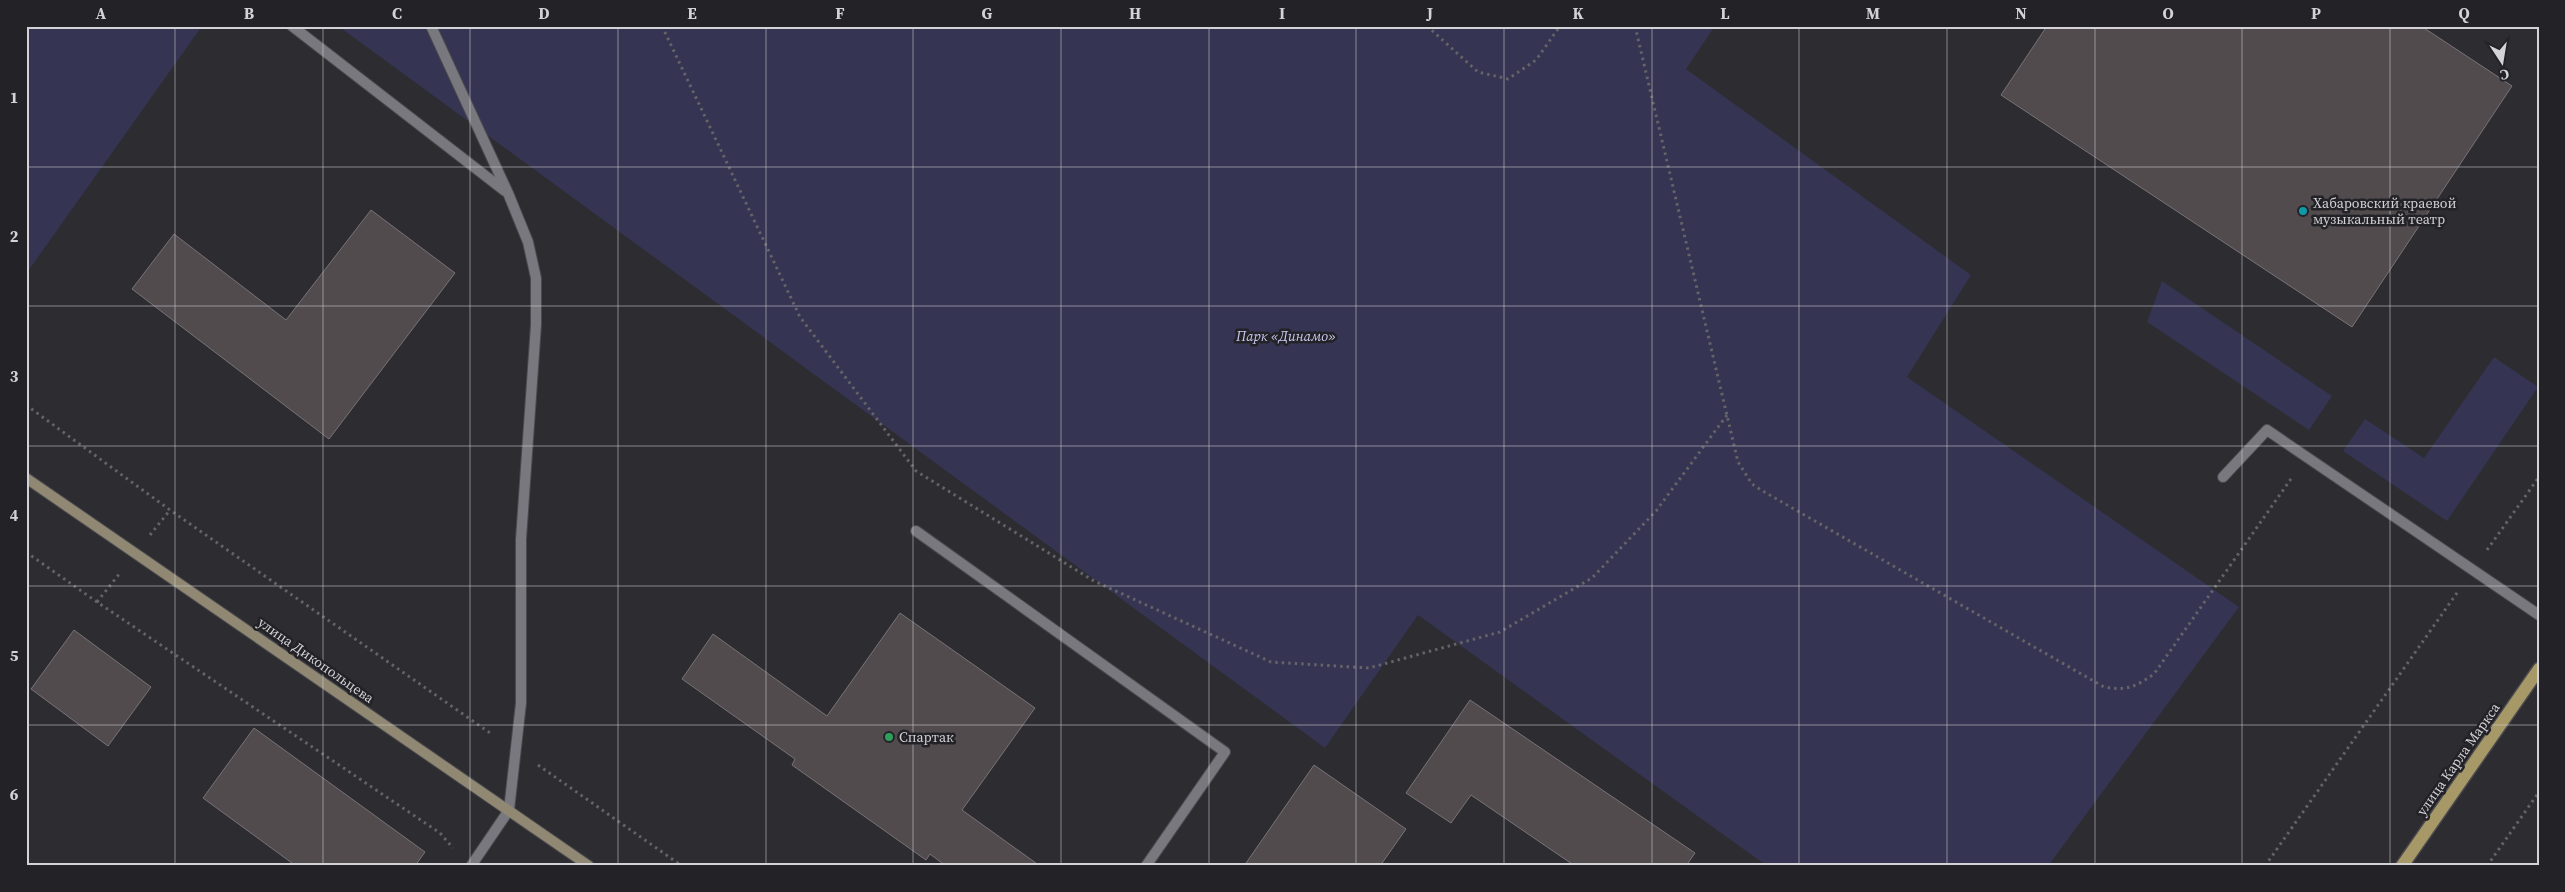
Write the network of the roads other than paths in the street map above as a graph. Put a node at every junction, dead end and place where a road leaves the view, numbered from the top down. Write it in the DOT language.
graph roads {
  1 [pos="292,26"];
  2 [pos="431,26"];
  3 [pos="508,193"];
  4 [pos="2224,477"];
  5 [pos="26,478"];
  6 [pos="916,532"];
  7 [pos="2539,615"];
  8 [pos="2539,669"];
  9 [pos="509,810"];
  10 [pos="471,866"];
  11 [pos="589,866"];
  12 [pos="1146,866"];
  13 [pos="2402,866"];
  1 -- 3 [label="street"];
  2 -- 3 [label="street"];
  3 -- 9 [label="street"];
  4 -- 7 [label="street"];
  5 -- 9 [label="main road, улица Дикопольцева"];
  6 -- 12 [label="street"];
  8 -- 13 [label="main road, улица Карла Маркса"];
  9 -- 10 [label="street"];
  9 -- 11 [label="main road, улица Дикопольцева"];
}
